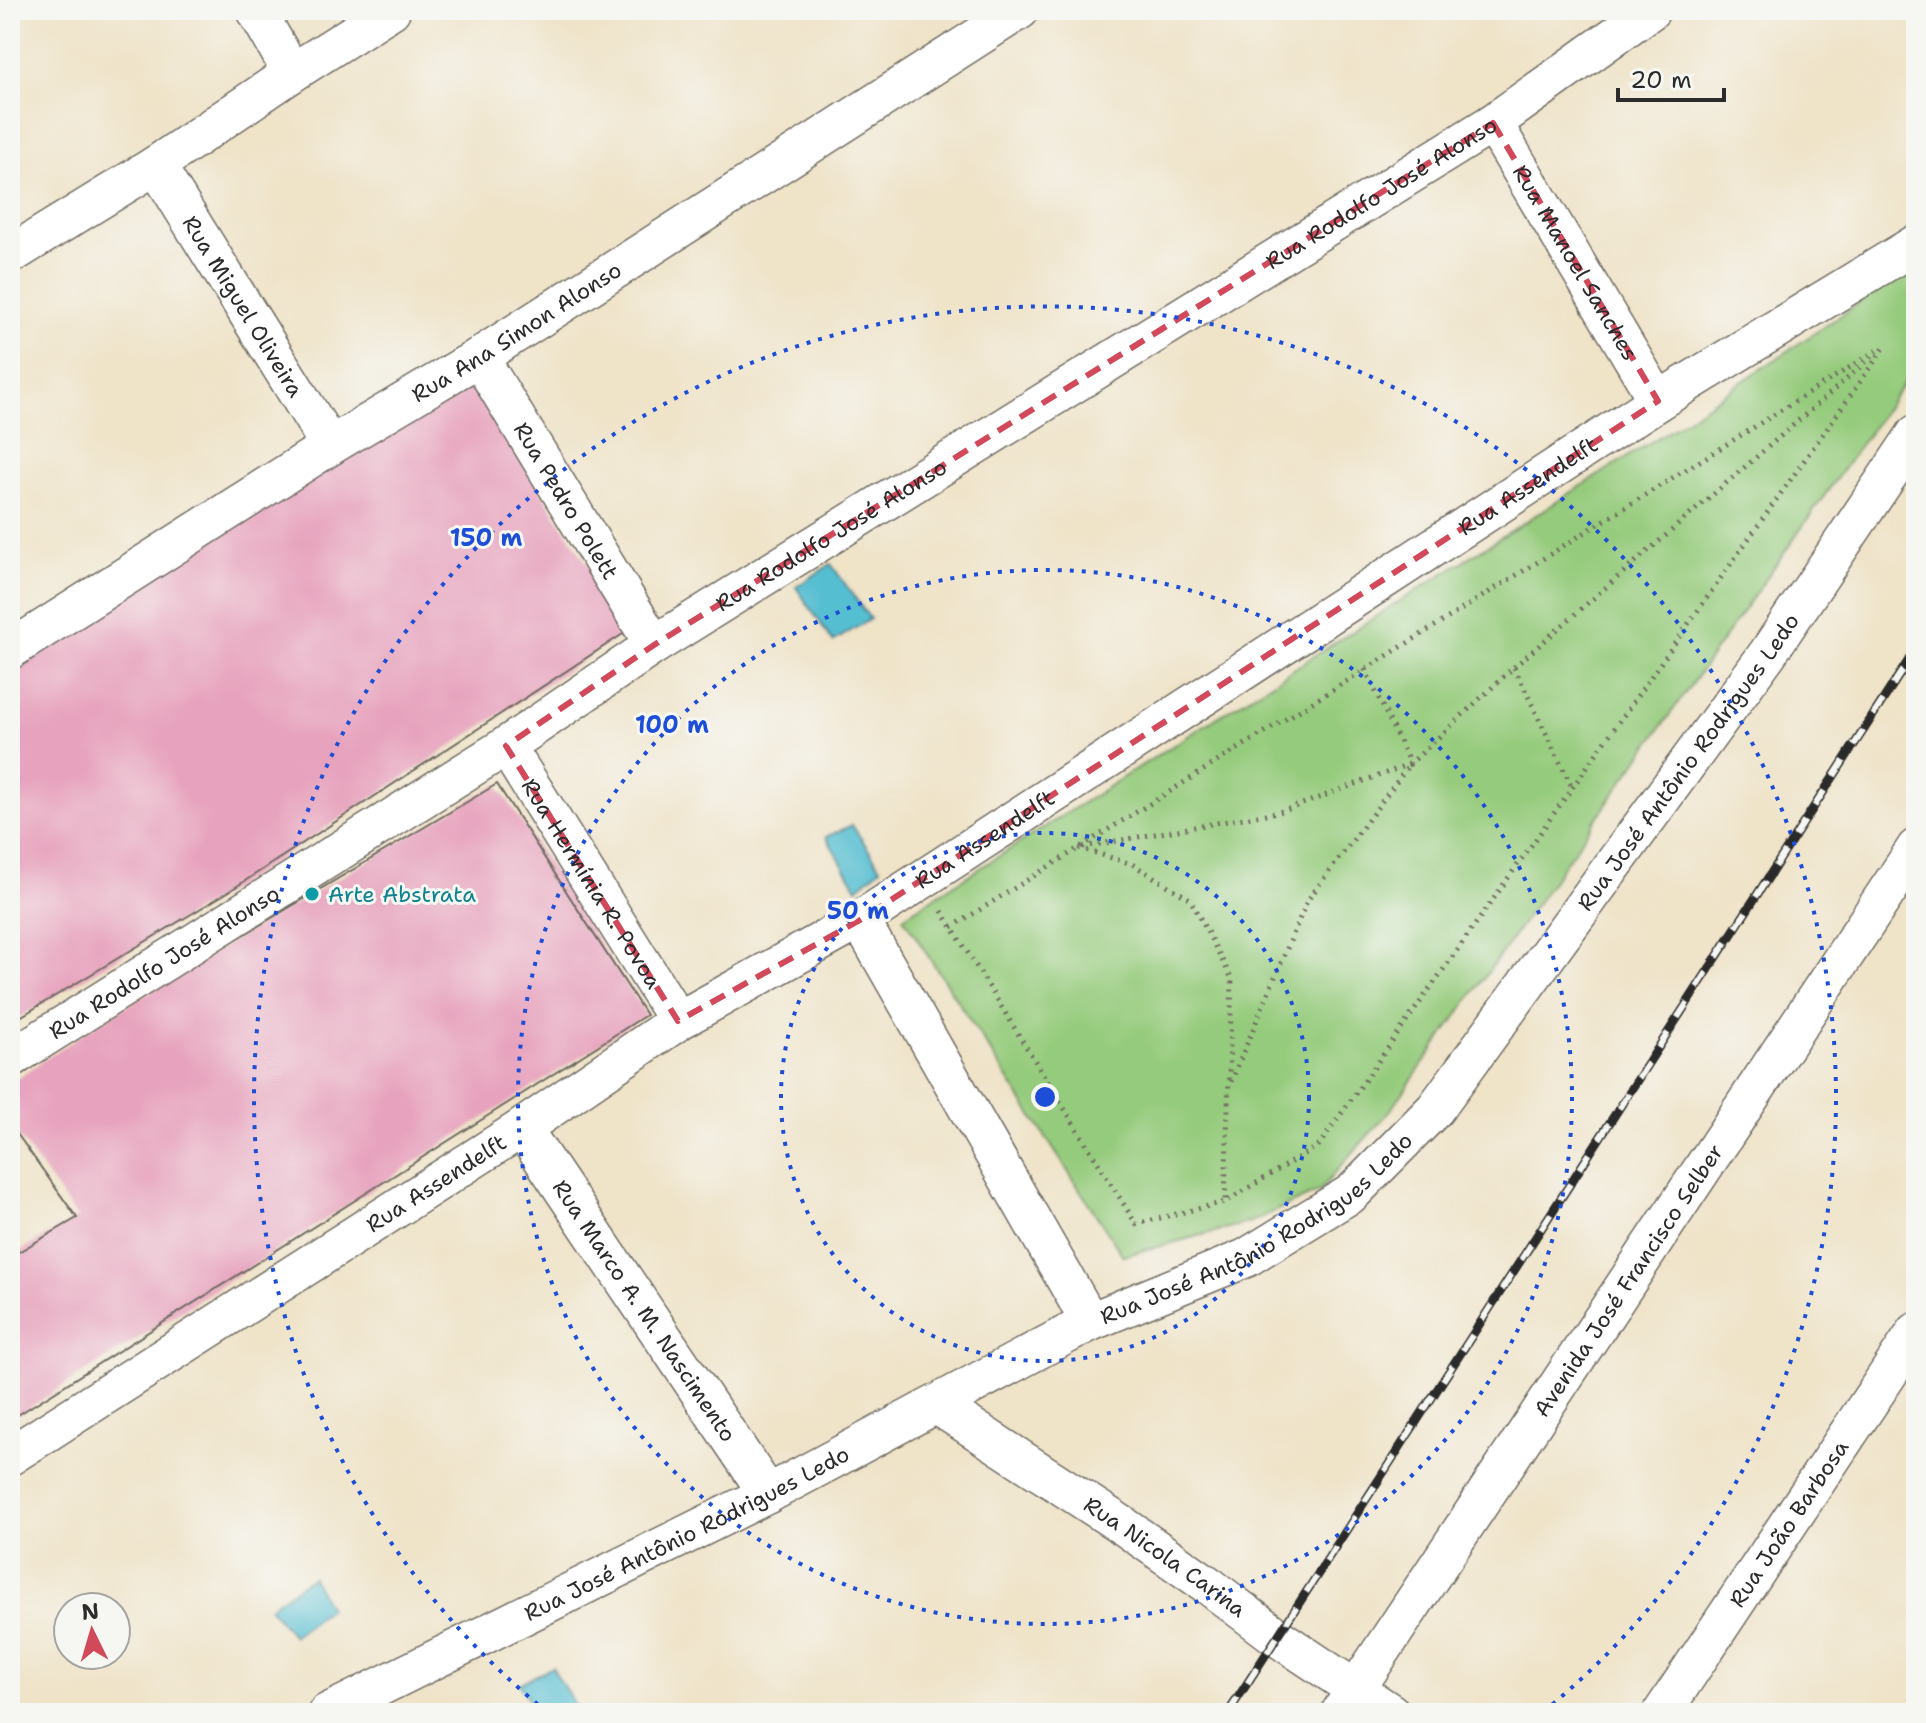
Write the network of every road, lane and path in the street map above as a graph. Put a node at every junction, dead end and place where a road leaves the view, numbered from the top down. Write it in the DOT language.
graph roads {
  1 [pos="256,10"];
  2 [pos="391,10"];
  3 [pos="1020,10"];
  4 [pos="1638,13"];
  5 [pos="292,73"];
  6 [pos="1493,123"];
  7 [pos="156,165"];
  8 [pos="1916,244"];
  9 [pos="10,255"];
  10 [pos="1886,345"];
  11 [pos="479,357"];
  12 [pos="1658,401"];
  13 [pos="1916,434"];
  14 [pos="330,446"];
  15 [pos="654,645"];
  16 [pos="10,650"];
  17 [pos="1514,667"];
  18 [pos="1365,669"];
  19 [pos="506,746"];
  20 [pos="1410,764"];
  21 [pos="1572,787"];
  22 [pos="1078,848"];
  23 [pos="1916,848"];
  24 [pos="860,920"];
  25 [pos="678,1021"];
  26 [pos="10,1059"];
  27 [pos="1230,1084"];
  28 [pos="522,1128"];
  29 [pos="1225,1202"];
  30 [pos="1090,1322"];
  31 [pos="1916,1332"];
  32 [pos="937,1405"];
  33 [pos="10,1456"];
  34 [pos="768,1494"];
  35 [pos="1916,1694"];
  36 [pos="1347,1701"];
  37 [pos="327,1713"];
  38 [pos="1391,1713"];
  39 [pos="1662,1713"];
  40 [pos="1901,1713"];
  1 -- 5 [label="street"];
  2 -- 5 [label="street"];
  3 -- 11 [label="street, Rua Ana Simon Alonso"];
  4 -- 6 [label="street, Rua Rodolfo José Alonso"];
  5 -- 7 [label="street"];
  6 -- 12 [label="street, Rua Manoel Sanches"];
  6 -- 15 [label="street, Rua Rodolfo José Alonso"];
  7 -- 9 [label="street"];
  7 -- 14 [label="street, Rua Miguel Oliveira"];
  8 -- 12 [label="street, Rua Assendelft"];
  10 -- 17 [label="path"];
  10 -- 18 [label="path"];
  10 -- 21 [label="path"];
  11 -- 14 [label="street, Rua Ana Simon Alonso"];
  11 -- 15 [label="street, Rua Pedro Polett"];
  12 -- 24 [label="street, Rua Assendelft"];
  13 -- 30 [label="street, Rua José Antônio Rodrigues Ledo"];
  14 -- 16 [label="street, Rua Ana Simon Alonso"];
  15 -- 19 [label="street, Rua Rodolfo José Alonso"];
  17 -- 20 [label="path"];
  17 -- 21 [label="path"];
  18 -- 20 [label="path"];
  18 -- 22 [label="path"];
  19 -- 25 [label="street, Rua Hermínia R. Povoa"];
  19 -- 26 [label="street, Rua Rodolfo José Alonso"];
  20 -- 22 [label="path"];
  20 -- 27 [label="path"];
  21 -- 29 [label="path"];
  22 -- 27 [label="path"];
  22 -- 29 [label="path"];
  23 -- 36 [label="street, Avenida José Francisco Selber"];
  24 -- 25 [label="street, Rua Assendelft"];
  24 -- 30 [label="street"];
  25 -- 28 [label="street, Rua Assendelft"];
  27 -- 29 [label="path"];
  28 -- 33 [label="street, Rua Assendelft"];
  28 -- 34 [label="street, Rua Marco A. M. Nascimento"];
  30 -- 32 [label="street, Rua José Antônio Rodrigues Ledo"];
  31 -- 39 [label="street, Rua João Barbosa"];
  32 -- 34 [label="street, Rua José Antônio Rodrigues Ledo"];
  32 -- 36 [label="street, Rua Nicola Carina"];
  34 -- 37 [label="street, Rua José Antônio Rodrigues Ledo"];
  35 -- 40 [label="path"];
  36 -- 38 [label="street, Rua Nicola Carina"];
}
